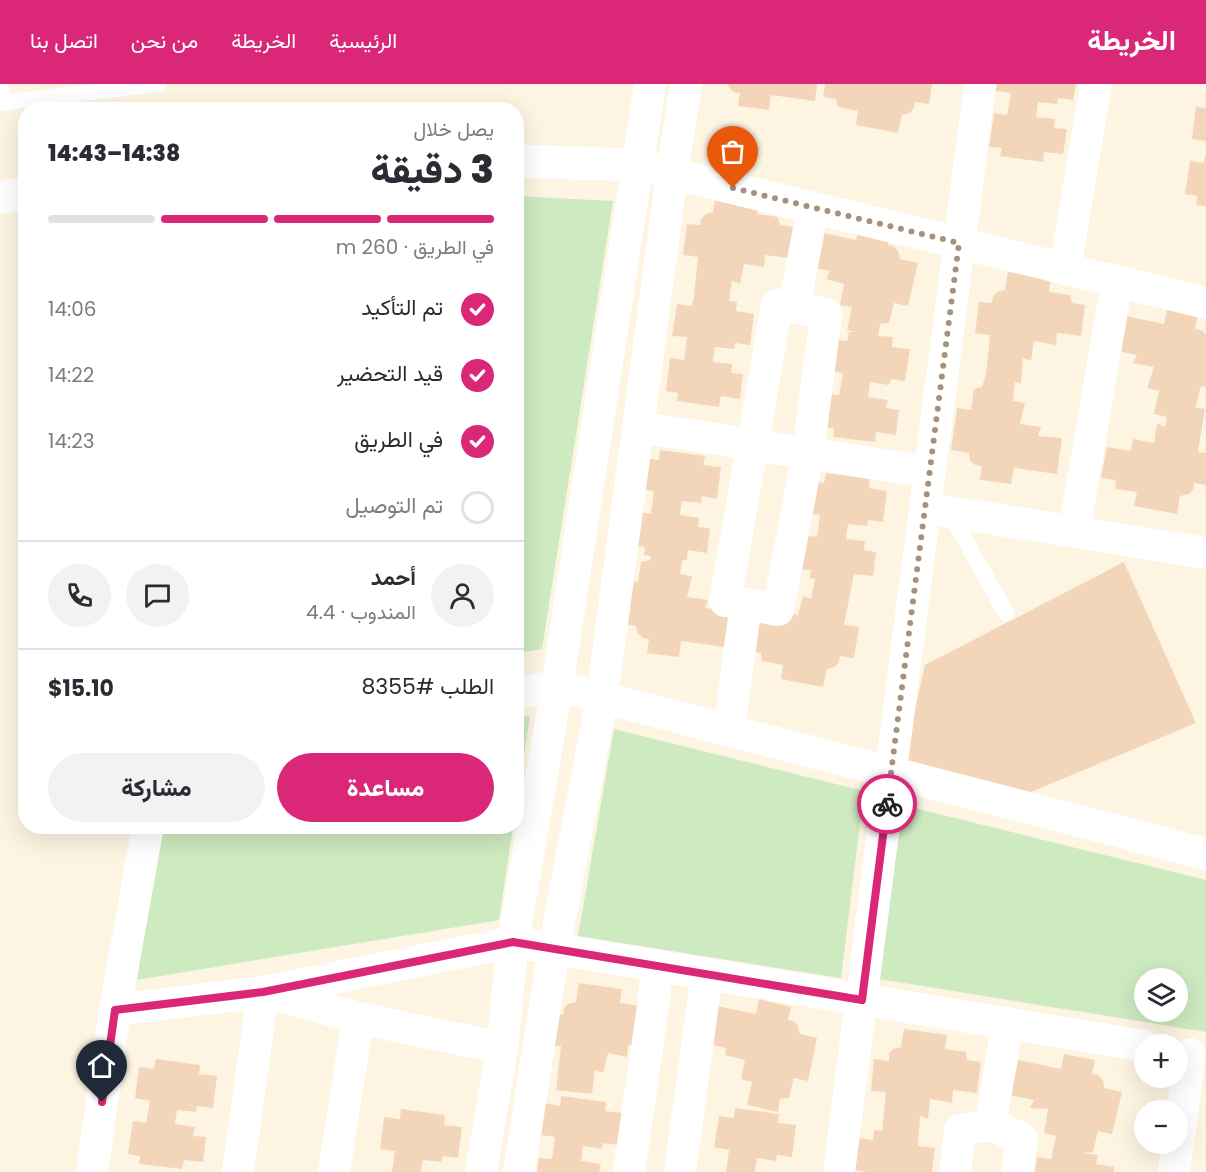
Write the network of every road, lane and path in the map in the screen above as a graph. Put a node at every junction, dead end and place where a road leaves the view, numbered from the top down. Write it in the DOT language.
graph roads {
  1 [pos="0,84"];
  2 [pos="159,84"];
  3 [pos="650,84"];
  4 [pos="686,84"];
  5 [pos="980,84"];
  6 [pos="1096,84"];
  7 [pos="1,102"];
  8 [pos="524,161"];
  9 [pos="638,165"];
  10 [pos="672,173"];
  11 [pos="18,195"];
  12 [pos="0,198"];
  13 [pos="813,208"];
  14 [pos="959,243"];
  15 [pos="1065,269"];
  16 [pos="1117,282"];
  17 [pos="1206,303"];
  18 [pos="794,307"];
  19 [pos="638,427"];
  20 [pos="752,445"];
  21 [pos="808,454"];
  22 [pos="930,472"];
  23 [pos="938,510"];
  24 [pos="1074,532"];
  25 [pos="1206,553"];
  26 [pos="746,604"];
  27 [pos="1006,613"];
  28 [pos="557,686"];
  29 [pos="524,692"];
  30 [pos="602,698"];
  31 [pos="729,730"];
  32 [pos="891,773"];
  33 [pos="147,834"];
  34 [pos="1206,854"];
  35 [pos="513,942"];
  36 [pos="554,949"];
  37 [pos="657,966"];
  38 [pos="707,974"];
  39 [pos="263,992"];
  40 [pos="862,1000"];
  41 [pos="115,1010"];
  42 [pos="358,1018"];
  43 [pos="1008,1023"];
  44 [pos="1134,1044"];
  45 [pos="502,1048"];
  46 [pos="1191,1054"];
  47 [pos="990,1125"];
  48 [pos="92,1172"];
  49 [pos="238,1172"];
  50 [pos="334,1172"];
  51 [pos="481,1172"];
  52 [pos="519,1172"];
  53 [pos="629,1172"];
  54 [pos="680,1172"];
  55 [pos="839,1172"];
  56 [pos="955,1172"];
  57 [pos="1017,1172"];
  58 [pos="1174,1172"];
  1 -- 7 [label="lane"];
  2 -- 7 [label="lane"];
  3 -- 9 [label="street"];
  4 -- 10 [label="street"];
  5 -- 14 [label="street"];
  6 -- 15 [label="street"];
  8 -- 9 [label="street"];
  9 -- 10 [label="street"];
  9 -- 28 [label="street"];
  10 -- 13 [label="street"];
  10 -- 19 [label="street"];
  11 -- 12 [label="street"];
  13 -- 14 [label="street"];
  13 -- 18 [label="street"];
  14 -- 15 [label="street"];
  14 -- 22 [label="street"];
  15 -- 16 [label="street"];
  16 -- 17 [label="street"];
  16 -- 24 [label="street"];
  18 -- 20 [label="street"];
  18 -- 21 [label="street"];
  19 -- 20 [label="street"];
  19 -- 30 [label="street"];
  20 -- 21 [label="street"];
  20 -- 26 [label="street"];
  21 -- 22 [label="street"];
  21 -- 26 [label="street"];
  22 -- 23 [label="street"];
  23 -- 24 [label="street"];
  23 -- 27 [label="lane"];
  23 -- 32 [label="street"];
  24 -- 25 [label="street"];
  26 -- 31 [label="street"];
  28 -- 29 [label="street"];
  28 -- 30 [label="street"];
  28 -- 35 [label="street"];
  30 -- 31 [label="street"];
  30 -- 36 [label="street"];
  31 -- 32 [label="street"];
  32 -- 34 [label="street"];
  32 -- 40 [label="street"];
  33 -- 41 [label="street"];
  35 -- 36 [label="street"];
  35 -- 39 [label="street"];
  35 -- 45 [label="street"];
  36 -- 37 [label="street"];
  36 -- 52 [label="street"];
  37 -- 38 [label="street"];
  37 -- 53 [label="street"];
  38 -- 40 [label="street"];
  38 -- 54 [label="street"];
  39 -- 41 [label="street"];
  39 -- 42 [label="street"];
  39 -- 49 [label="street"];
  40 -- 43 [label="street"];
  40 -- 55 [label="street"];
  41 -- 48 [label="street"];
  42 -- 45 [label="street"];
  42 -- 50 [label="street"];
  43 -- 44 [label="street"];
  43 -- 47 [label="street"];
  45 -- 51 [label="street"];
  46 -- 58 [label="street"];
  47 -- 56 [label="street"];
  47 -- 57 [label="street"];
}
